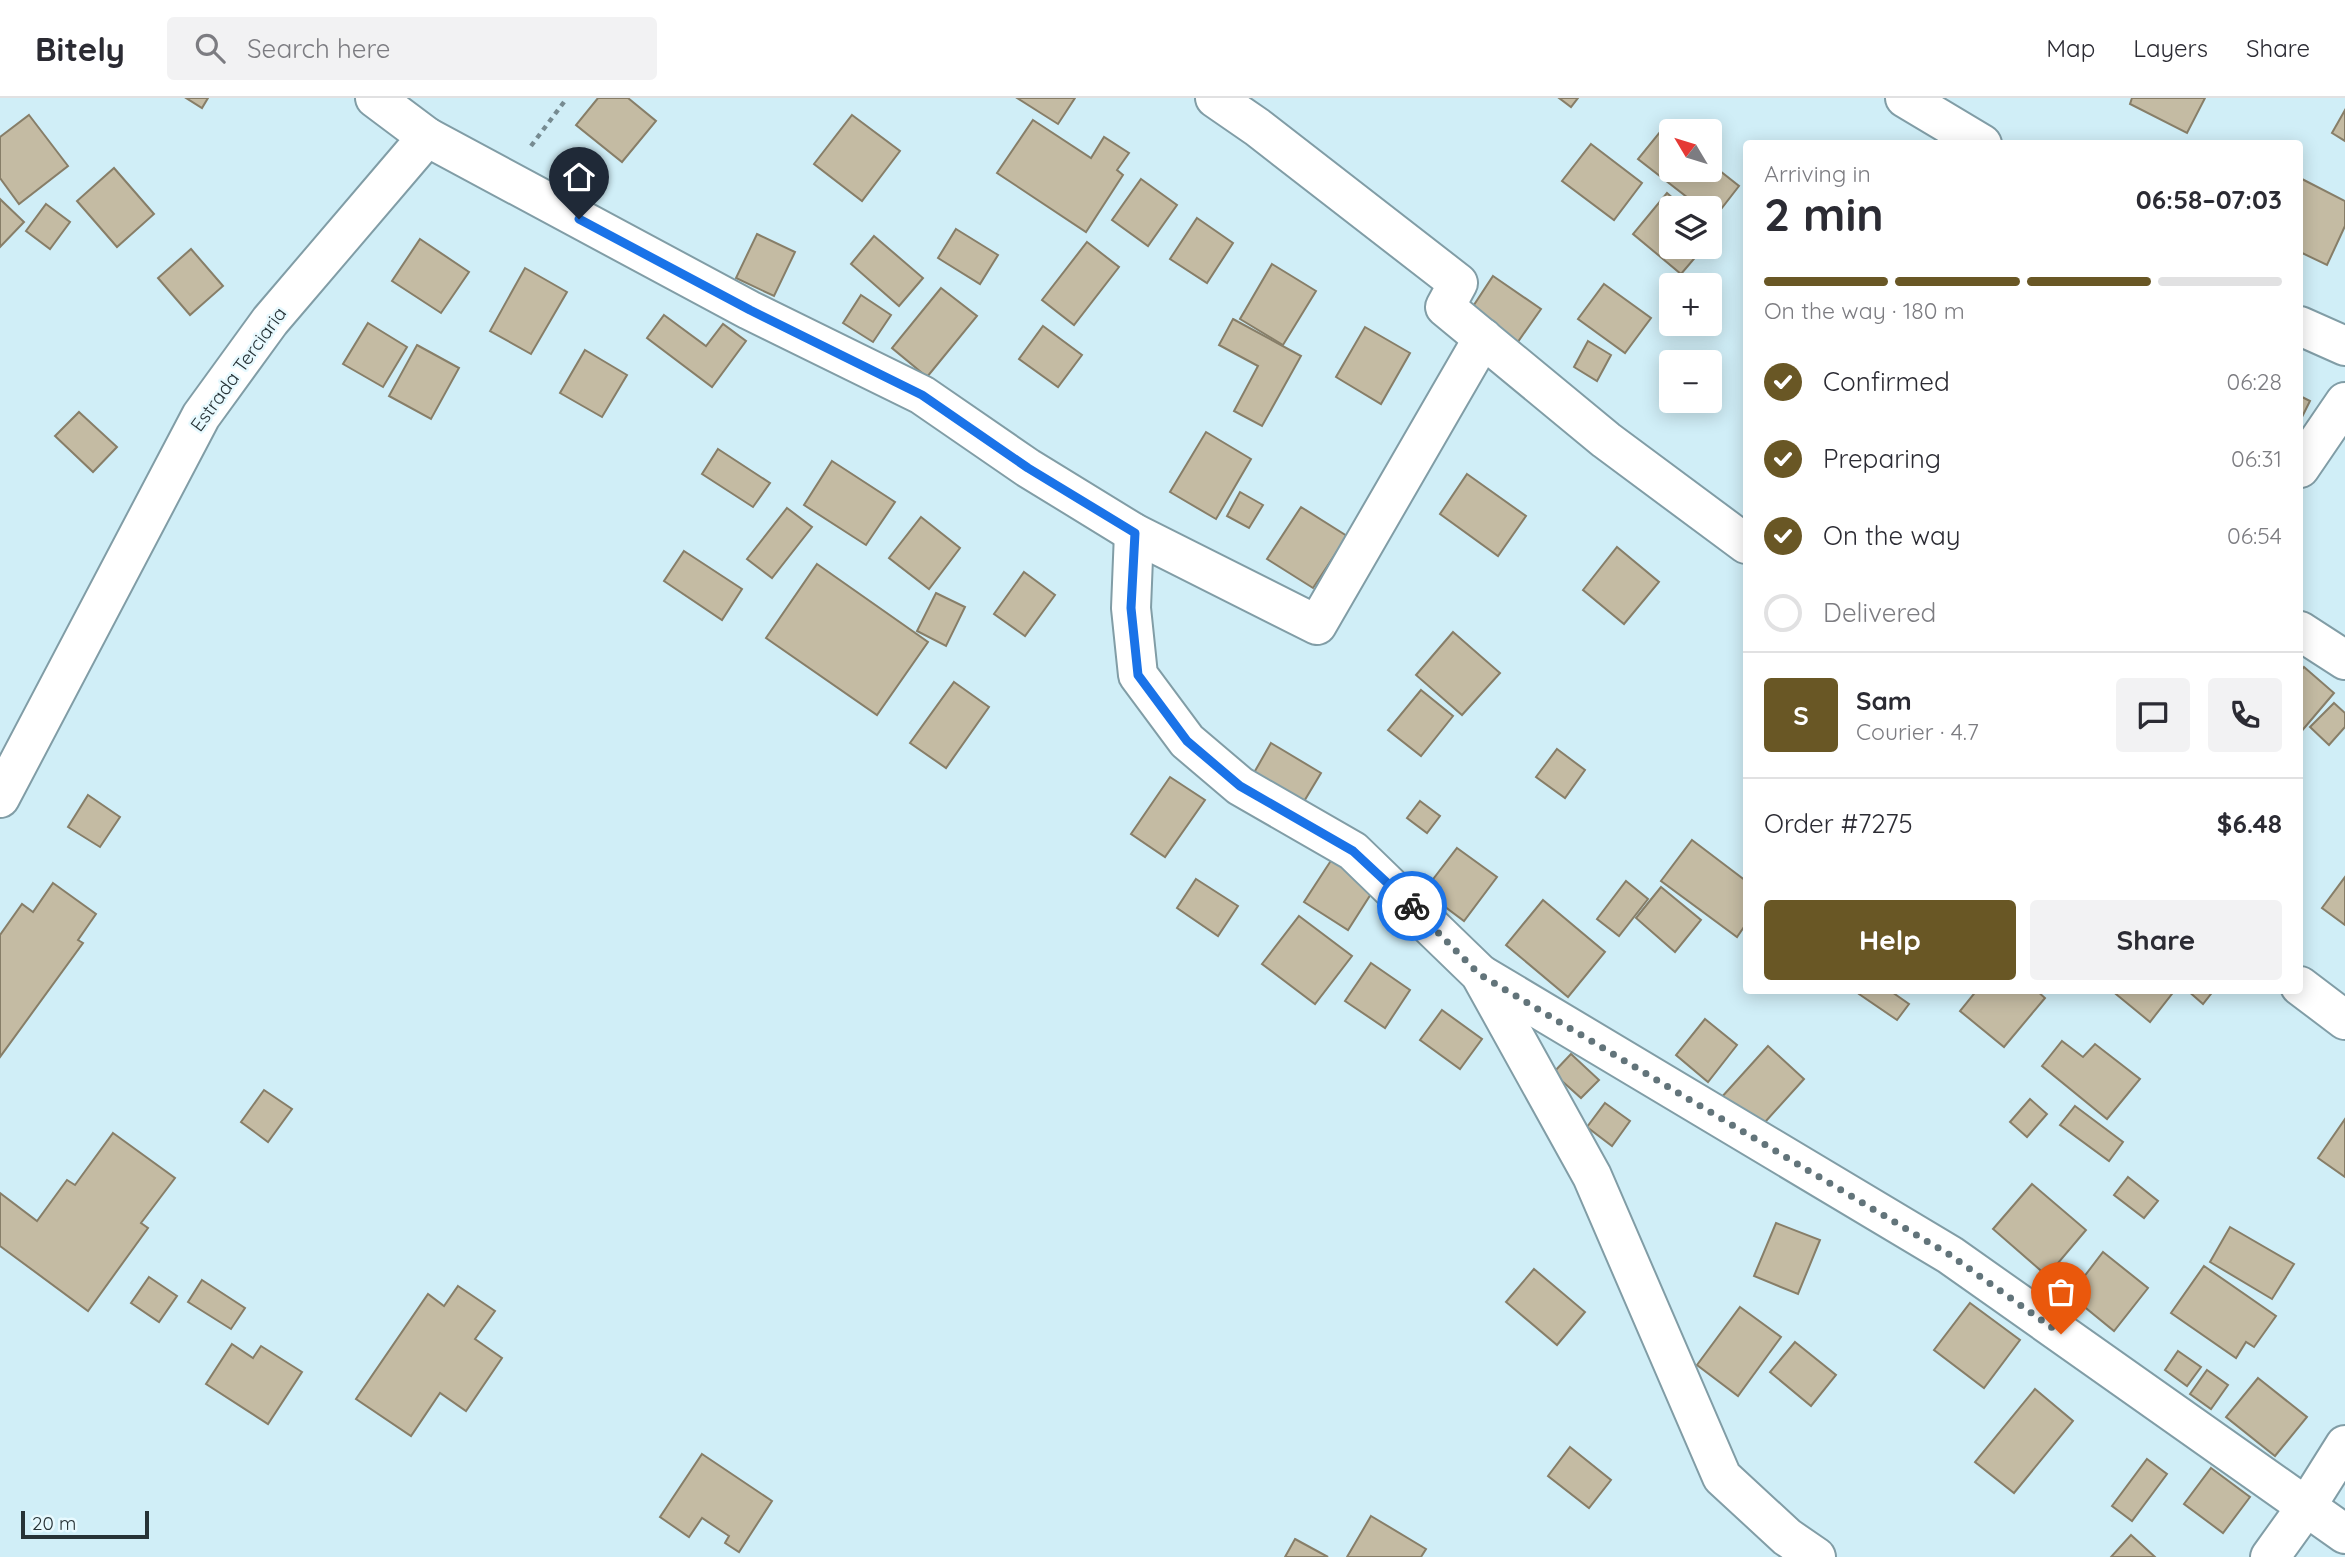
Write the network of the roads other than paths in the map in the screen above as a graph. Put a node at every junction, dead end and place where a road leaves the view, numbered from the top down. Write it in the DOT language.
graph roads {
  1 [pos="374,98"];
  2 [pos="1215,98"];
  3 [pos="1905,98"];
  4 [pos="427,138"];
  5 [pos="1975,140"];
  6 [pos="2303,327"];
  7 [pos="1483,338"];
  8 [pos="2345,346"];
  9 [pos="2345,402"];
  10 [pos="2303,464"];
  11 [pos="1135,533"];
  12 [pos="1743,542"];
  13 [pos="2303,633"];
  14 [pos="2345,660"];
  15 [pos="0,798"];
  16 [pos="1479,974"];
  17 [pos="2303,988"];
  18 [pos="2345,1020"];
  19 [pos="2345,1445"];
  20 [pos="2306,1507"];
  21 [pos="2345,1534"];
  22 [pos="1816,1557"];
  23 [pos="2270,1557"];
  1 -- 4 [label="street"];
  2 -- 7 [label="street"];
  3 -- 5 [label="street"];
  4 -- 11 [label="street"];
  4 -- 15 [label="street, Estrada Terciaria"];
  6 -- 8 [label="street"];
  7 -- 11 [label="street"];
  7 -- 12 [label="street"];
  9 -- 10 [label="street"];
  11 -- 16 [label="street"];
  13 -- 14 [label="street"];
  16 -- 20 [label="street"];
  16 -- 22 [label="street"];
  17 -- 18 [label="street"];
  19 -- 20 [label="street"];
  20 -- 21 [label="street"];
  20 -- 23 [label="street"];
}
